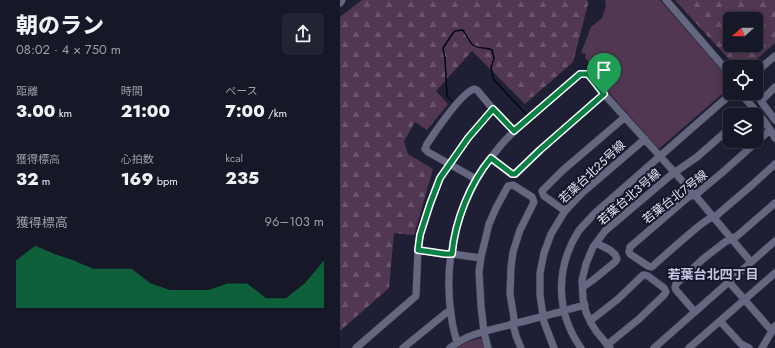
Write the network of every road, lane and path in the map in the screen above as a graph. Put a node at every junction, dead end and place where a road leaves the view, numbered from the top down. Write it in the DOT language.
graph roads {
  1 [pos="342,0"];
  2 [pos="666,0"];
  3 [pos="340,2"];
  4 [pos="775,56"];
  5 [pos="723,66"];
  6 [pos="763,66"];
  7 [pos="775,88"];
  8 [pos="604,94"];
  9 [pos="724,100"];
  10 [pos="746,100"];
  11 [pos="753,107"];
  12 [pos="493,109"];
  13 [pos="625,117"];
  14 [pos="775,120"];
  15 [pos="770,130"];
  16 [pos="514,131"];
  17 [pos="723,134"];
  18 [pos="775,138"];
  19 [pos="645,139"];
  20 [pos="660,156"];
  21 [pos="491,158"];
  22 [pos="449,164"];
  23 [pos="775,164"];
  24 [pos="675,173"];
  25 [pos="476,179"];
  26 [pos="694,194"];
  27 [pos="775,202"];
  28 [pos="565,211"];
  29 [pos="712,216"];
  30 [pos="730,238"];
  31 [pos="775,241"];
  32 [pos="596,243"];
  33 [pos="418,250"];
  34 [pos="452,254"];
  35 [pos="481,258"];
  36 [pos="751,262"];
  37 [pos="775,273"];
  38 [pos="729,282"];
  39 [pos="583,287"];
  40 [pos="744,300"];
  41 [pos="585,305"];
  42 [pos="567,310"];
  43 [pos="450,312"];
  44 [pos="695,312"];
  45 [pos="543,316"];
  46 [pos="590,321"];
  47 [pos="720,321"];
  48 [pos="514,324"];
  49 [pos="773,329"];
  50 [pos="484,332"];
  51 [pos="457,342"];
  52 [pos="608,346"];
  53 [pos="745,347"];
  54 [pos="356,348"];
  55 [pos="403,348"];
  56 [pos="450,348"];
  57 [pos="488,348"];
  58 [pos="521,348"];
  59 [pos="554,348"];
  60 [pos="581,348"];
  61 [pos="654,348"];
  62 [pos="689,348"];
  63 [pos="763,348"];
  1 -- 3 [label="street"];
  2 -- 5 [label="street"];
  4 -- 6 [label="street"];
  7 -- 14 [label="street"];
  8 -- 13 [label="street"];
  8 -- 16 [label="street"];
  8 -- 21 [label="street"];
  9 -- 20 [label="street"];
  10 -- 11 [label="street"];
  11 -- 15 [label="street"];
  12 -- 16 [label="street"];
  12 -- 22 [label="street"];
  12 -- 22 [label="street"];
  13 -- 19 [label="street"];
  13 -- 28 [label="street"];
  15 -- 18 [label="street"];
  15 -- 26 [label="street, 若葉台北7号線"];
  16 -- 21 [label="street"];
  17 -- 24 [label="street, 若葉台北3号線"];
  19 -- 20 [label="street"];
  19 -- 28 [label="street, 若葉台北25号線"];
  20 -- 24 [label="street"];
  20 -- 42 [label="street"];
  21 -- 25 [label="street"];
  22 -- 25 [label="street"];
  22 -- 33 [label="street"];
  23 -- 29 [label="street, 若葉台北7号線"];
  24 -- 26 [label="street"];
  24 -- 32 [label="street, 若葉台北3号線"];
  25 -- 34 [label="street"];
  26 -- 29 [label="street"];
  26 -- 29 [label="street, 若葉台北7号線"];
  27 -- 30 [label="street"];
  28 -- 45 [label="street, 若葉台北25号線"];
  29 -- 30 [label="street"];
  30 -- 36 [label="street"];
  30 -- 44 [label="street"];
  31 -- 36 [label="street"];
  32 -- 39 [label="street, 若葉台北3号線"];
  32 -- 39 [label="street"];
  33 -- 34 [label="street"];
  33 -- 54 [label="street"];
  34 -- 35 [label="street"];
  34 -- 43 [label="street"];
  35 -- 48 [label="street"];
  35 -- 50 [label="street"];
  36 -- 38 [label="street"];
  37 -- 40 [label="street"];
  38 -- 40 [label="street"];
  38 -- 44 [label="street"];
  39 -- 41 [label="street, 若葉台北3号線"];
  40 -- 47 [label="street"];
  40 -- 49 [label="street"];
  41 -- 42 [label="street"];
  41 -- 46 [label="street, 若葉台北3号線"];
  42 -- 45 [label="street"];
  42 -- 60 [label="street"];
  43 -- 51 [label="street"];
  43 -- 55 [label="street"];
  44 -- 61 [label="street"];
  45 -- 48 [label="street"];
  45 -- 59 [label="street, 若葉台北25号線"];
  46 -- 52 [label="street, 若葉台北3号線"];
  46 -- 52 [label="street"];
  47 -- 53 [label="street"];
  47 -- 62 [label="street"];
  48 -- 50 [label="street"];
  48 -- 58 [label="street"];
  49 -- 63 [label="street"];
  50 -- 51 [label="street"];
  50 -- 57 [label="street"];
  51 -- 56 [label="street"];
}
